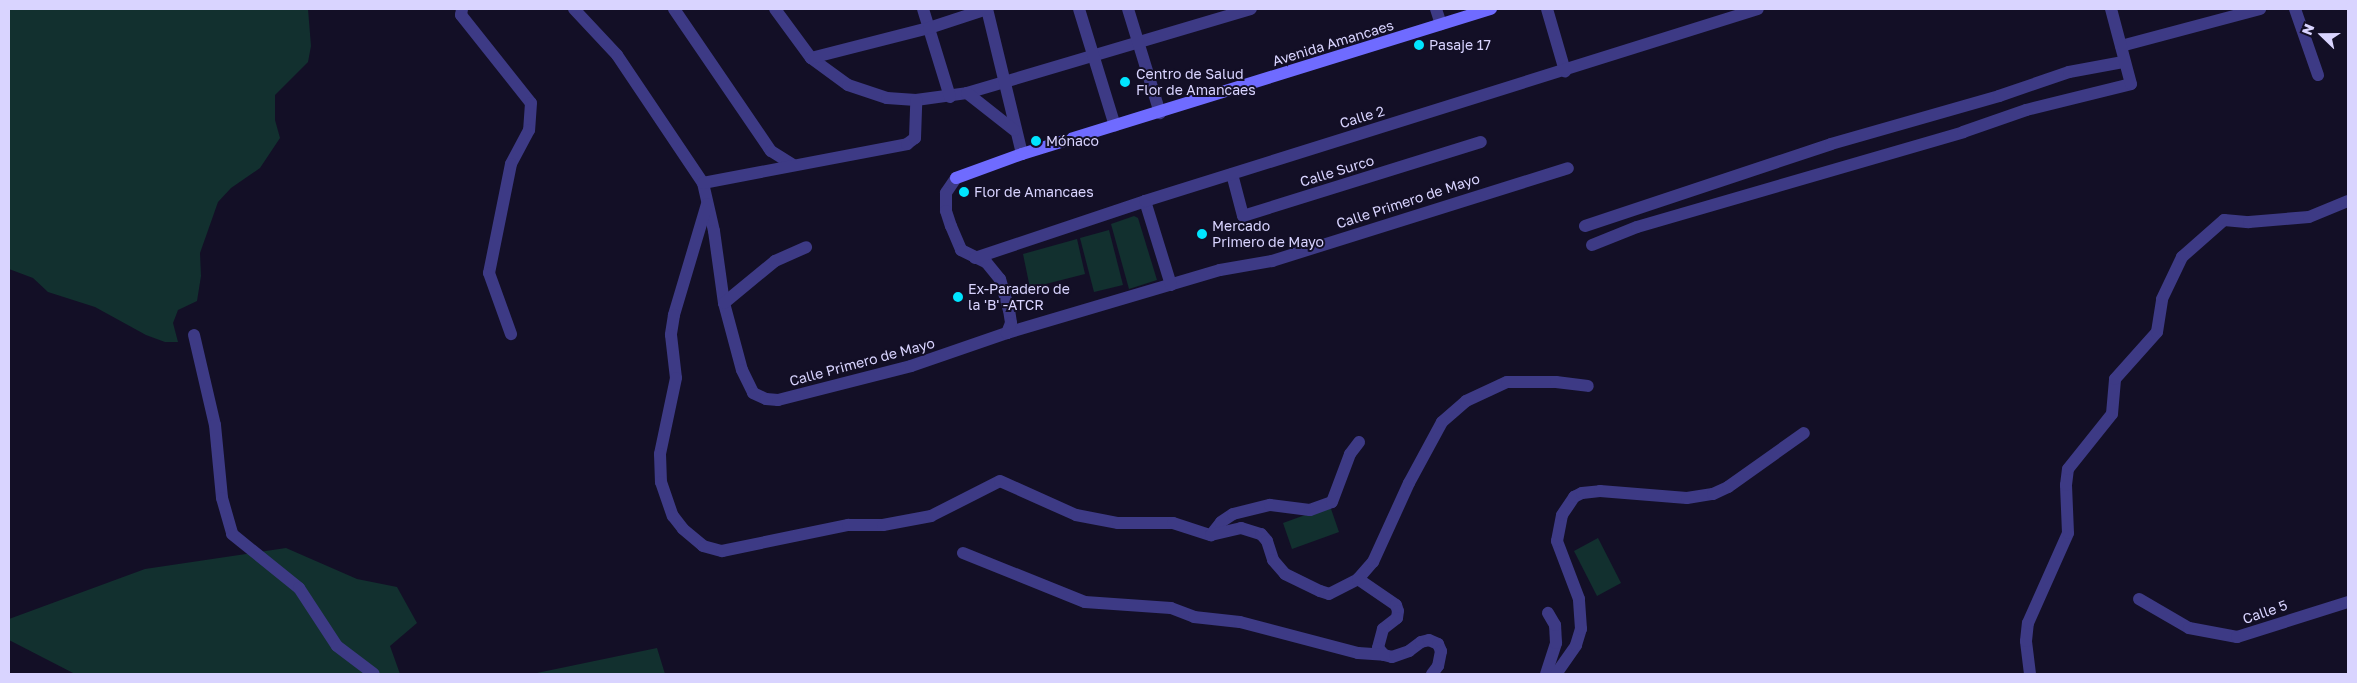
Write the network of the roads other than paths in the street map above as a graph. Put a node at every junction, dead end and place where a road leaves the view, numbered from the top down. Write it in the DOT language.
graph roads {
  1 [pos="462,9"];
  2 [pos="574,9"];
  3 [pos="674,9"];
  4 [pos="775,9"];
  5 [pos="923,9"];
  6 [pos="987,9"];
  7 [pos="1079,9"];
  8 [pos="1128,9"];
  9 [pos="1251,9"];
  10 [pos="1436,9"];
  11 [pos="1490,9"];
  12 [pos="1547,9"];
  13 [pos="1758,9"];
  14 [pos="2110,9"];
  15 [pos="2260,9"];
  16 [pos="2295,9"];
  17 [pos="1441,24"];
  18 [pos="929,28"];
  19 [pos="1137,44"];
  20 [pos="2121,46"];
  21 [pos="1093,56"];
  22 [pos="811,58"];
  23 [pos="2123,62"];
  24 [pos="1565,71"];
  25 [pos="2318,75"];
  26 [pos="1002,82"];
  27 [pos="967,93"];
  28 [pos="950,96"];
  29 [pos="916,100"];
  30 [pos="1160,113"];
  31 [pos="1115,126"];
  32 [pos="1014,130"];
  33 [pos="1481,142"];
  34 [pos="1022,154"];
  35 [pos="792,164"];
  36 [pos="1568,168"];
  37 [pos="1232,174"];
  38 [pos="702,183"];
  39 [pos="1144,201"];
  40 [pos="2348,201"];
  41 [pos="708,202"];
  42 [pos="1585,226"];
  43 [pos="1592,245"];
  44 [pos="806,247"];
  45 [pos="975,258"];
  46 [pos="1171,285"];
  47 [pos="724,303"];
  48 [pos="1007,333"];
  49 [pos="511,334"];
  50 [pos="194,335"];
  51 [pos="1588,386"];
  52 [pos="1804,433"];
  53 [pos="1359,442"];
  54 [pos="1211,535"];
  55 [pos="963,553"];
  56 [pos="1358,579"];
  57 [pos="2139,599"];
  58 [pos="2348,602"];
  59 [pos="1548,613"];
  60 [pos="1384,655"];
  61 [pos="374,674"];
  62 [pos="1432,674"];
  63 [pos="1546,674"];
  64 [pos="1556,674"];
  65 [pos="2030,674"];
  1 -- 49 [label="street"];
  2 -- 38 [label="street"];
  3 -- 35 [label="street"];
  4 -- 22 [label="street"];
  5 -- 18 [label="street"];
  6 -- 18 [label="street"];
  6 -- 26 [label="street"];
  7 -- 21 [label="street"];
  8 -- 19 [label="street"];
  9 -- 19 [label="street"];
  10 -- 17 [label="street"];
  11 -- 17 [label="street, Avenida Amancaes"];
  12 -- 24 [label="street"];
  13 -- 24 [label="street, Calle 2"];
  14 -- 20 [label="street"];
  15 -- 20 [label="street"];
  16 -- 25 [label="street"];
  17 -- 30 [label="street, Avenida Amancaes"];
  18 -- 22 [label="street"];
  18 -- 28 [label="street"];
  19 -- 21 [label="street"];
  19 -- 30 [label="street"];
  20 -- 23 [label="street"];
  21 -- 26 [label="street"];
  21 -- 31 [label="street"];
  22 -- 29 [label="street"];
  23 -- 42 [label="street"];
  23 -- 43 [label="street"];
  24 -- 37 [label="street, Calle 2"];
  26 -- 27 [label="street"];
  26 -- 32 [label="street"];
  27 -- 28 [label="street"];
  27 -- 32 [label="street"];
  28 -- 29 [label="street"];
  29 -- 35 [label="street"];
  30 -- 31 [label="street, Avenida Amancaes"];
  31 -- 34 [label="street, Avenida Amancaes"];
  32 -- 34 [label="street"];
  33 -- 37 [label="street, Calle Surco"];
  34 -- 45 [label="street, Avenida Amancaes"];
  35 -- 38 [label="street"];
  36 -- 46 [label="street, Calle Primero de Mayo"];
  37 -- 39 [label="street, Calle 2"];
  38 -- 41 [label="street"];
  39 -- 45 [label="street, Calle 2"];
  39 -- 46 [label="street"];
  40 -- 65 [label="street"];
  41 -- 47 [label="street"];
  41 -- 54 [label="street"];
  44 -- 47 [label="street"];
  45 -- 48 [label="street"];
  46 -- 48 [label="street, Calle Primero de Mayo"];
  47 -- 48 [label="street, Calle Primero de Mayo"];
  50 -- 61 [label="street"];
  51 -- 56 [label="street"];
  52 -- 64 [label="street"];
  53 -- 54 [label="street"];
  54 -- 56 [label="street"];
  55 -- 60 [label="street"];
  56 -- 60 [label="street"];
  57 -- 58 [label="street, Calle 5"];
  59 -- 63 [label="street"];
  60 -- 62 [label="street"];
}
